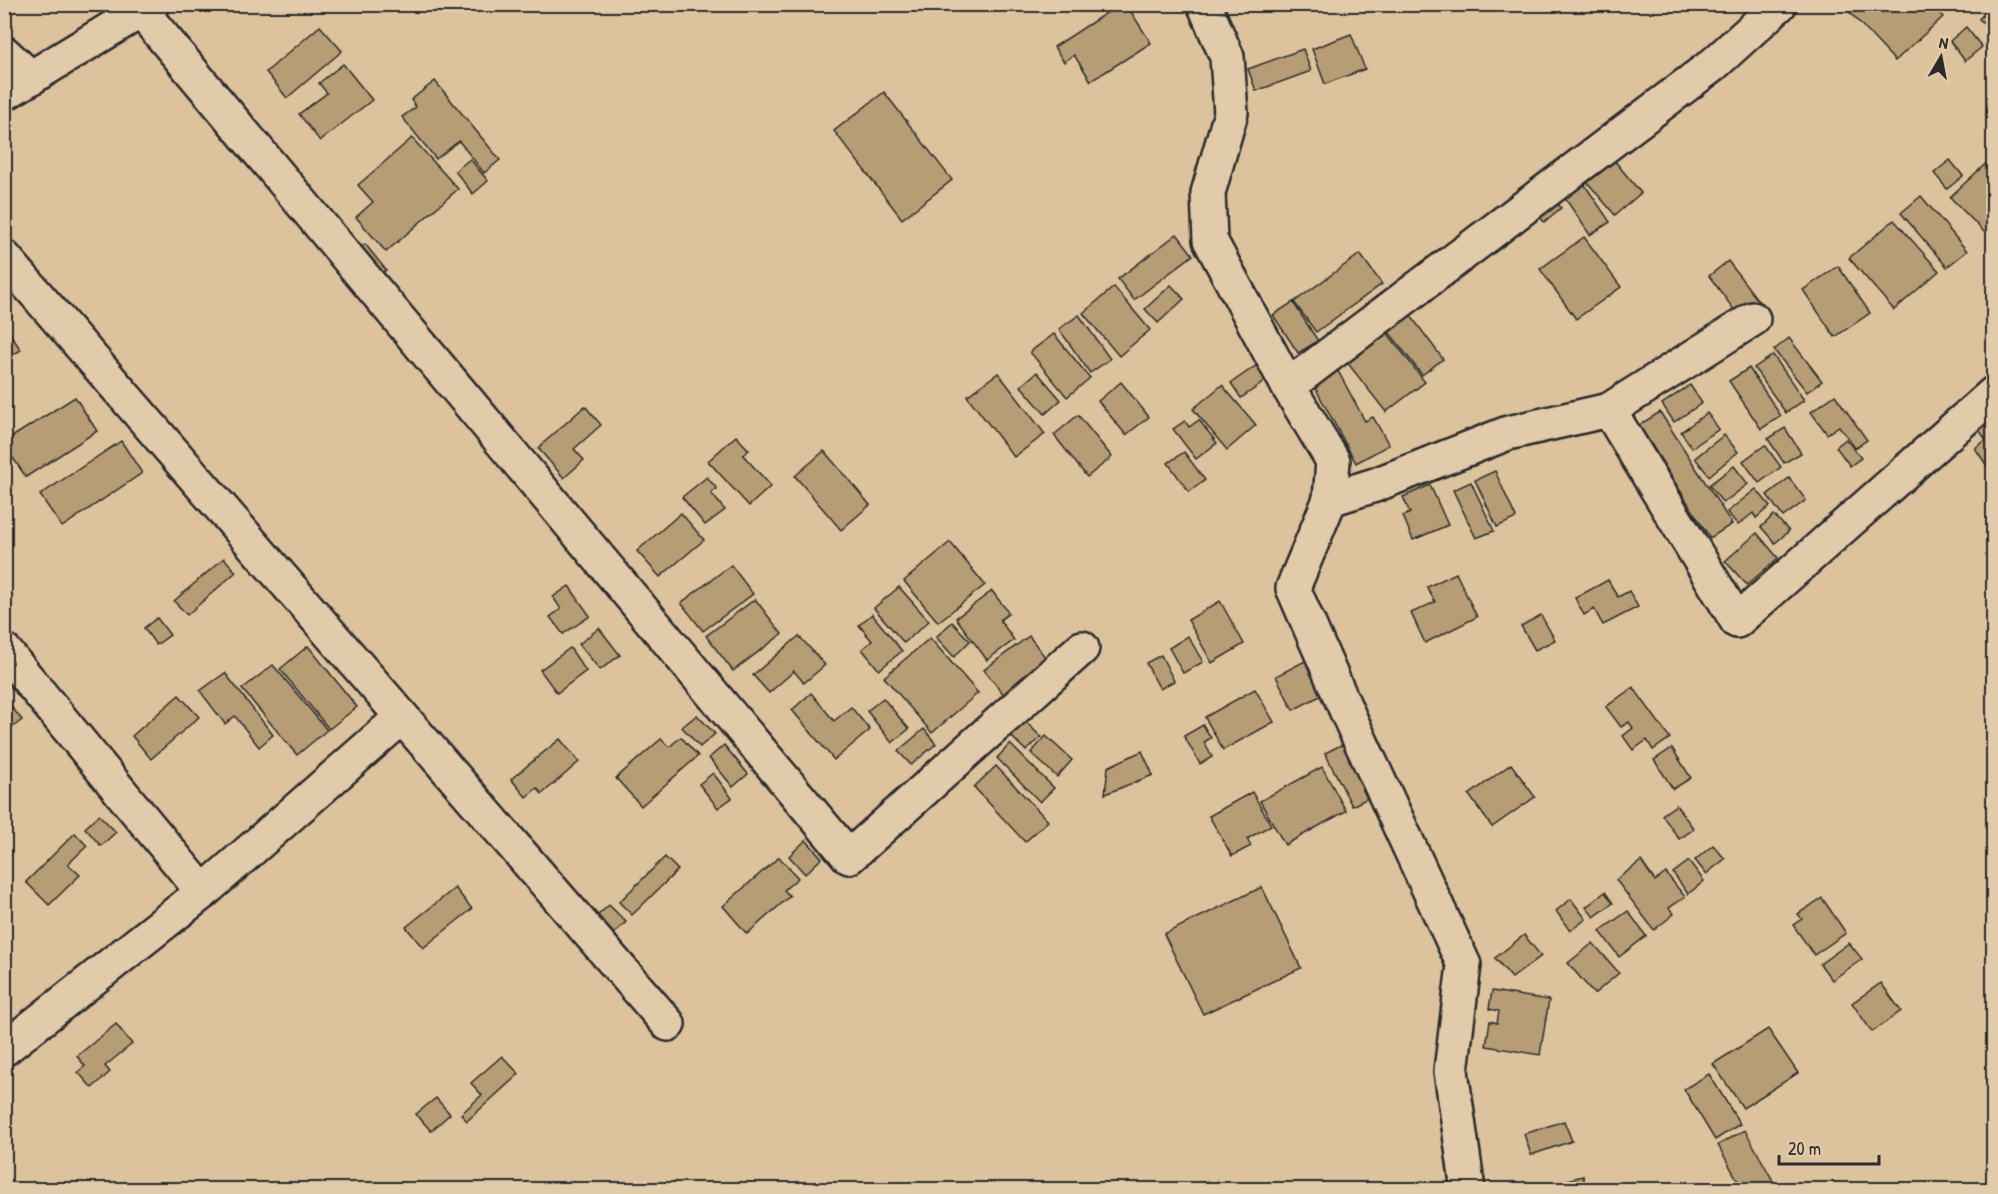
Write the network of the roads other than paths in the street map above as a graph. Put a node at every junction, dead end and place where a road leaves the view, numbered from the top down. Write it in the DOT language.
graph roads {
  1 [pos="1204,4"];
  2 [pos="1780,4"];
  3 [pos="147,8"];
  4 [pos="4,53"];
  5 [pos="18,86"];
  6 [pos="4,257"];
  7 [pos="1753,319"];
  8 [pos="1288,386"];
  9 [pos="1994,393"];
  10 [pos="1609,410"];
  11 [pos="1330,499"];
  12 [pos="1083,648"];
  13 [pos="4,650"];
  14 [pos="402,717"];
  15 [pos="203,892"];
  16 [pos="668,1024"];
  17 [pos="4,1049"];
  18 [pos="1468,1190"];
  1 -- 8 [label="street"];
  2 -- 8 [label="street"];
  3 -- 5 [label="street"];
  3 -- 12 [label="street"];
  4 -- 5 [label="street"];
  6 -- 14 [label="street"];
  7 -- 10 [label="street"];
  8 -- 11 [label="street"];
  9 -- 10 [label="street"];
  10 -- 11 [label="street"];
  11 -- 18 [label="street"];
  13 -- 15 [label="street"];
  14 -- 15 [label="street"];
  14 -- 16 [label="street"];
  15 -- 17 [label="street"];
}
